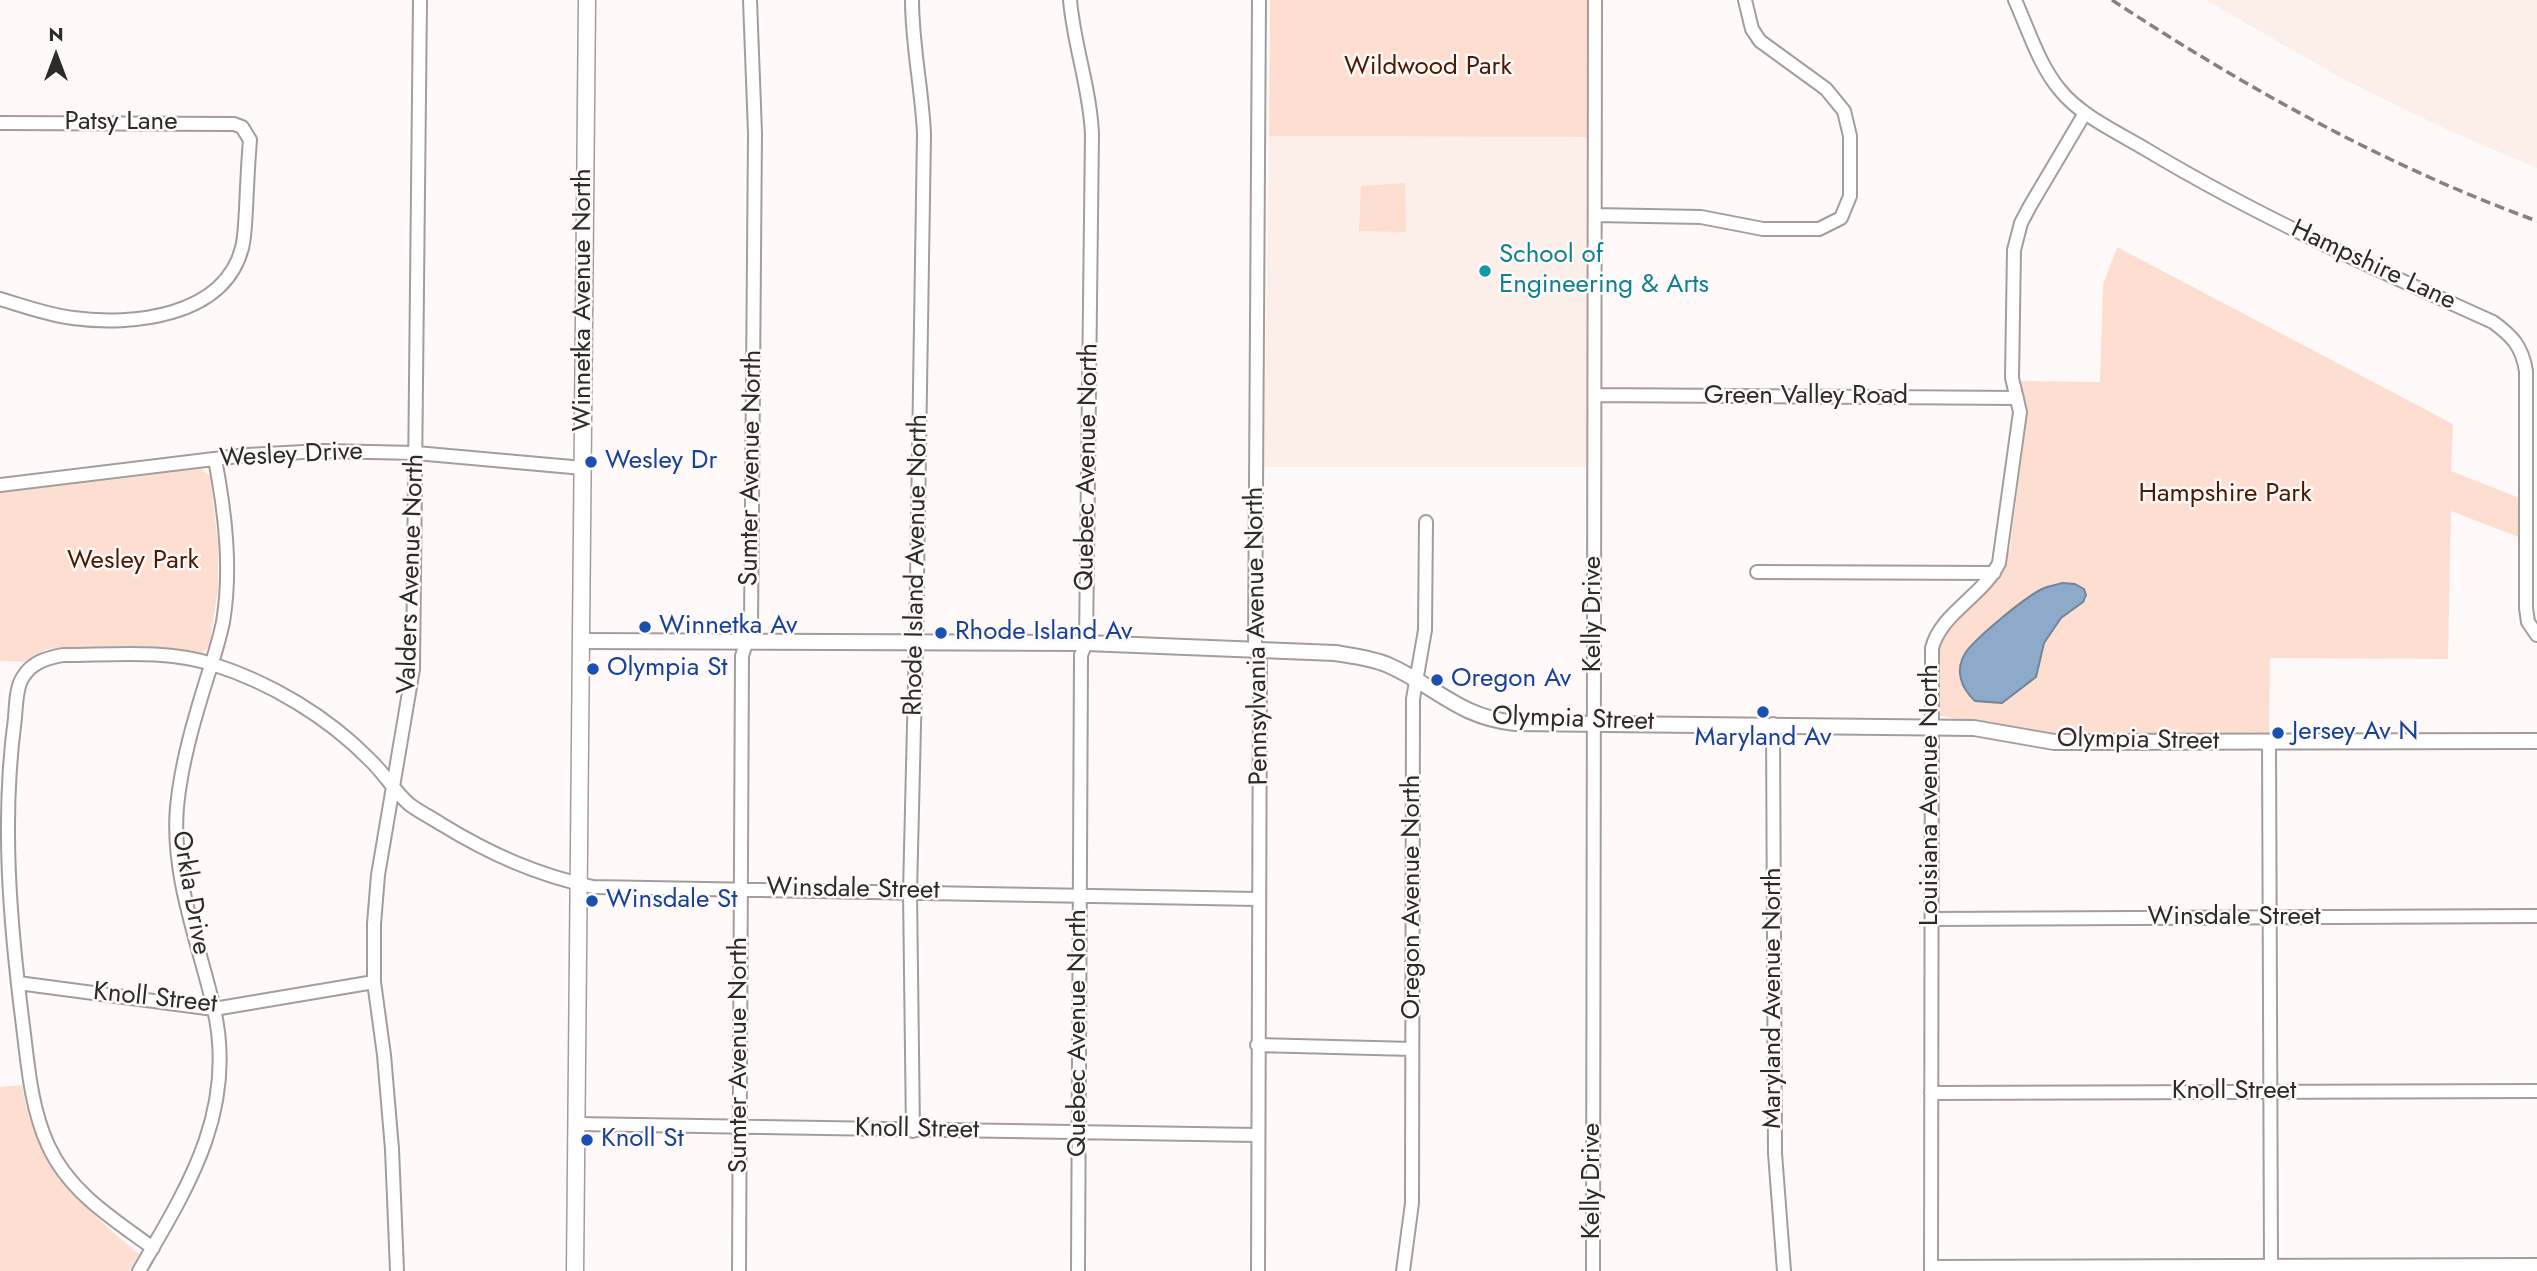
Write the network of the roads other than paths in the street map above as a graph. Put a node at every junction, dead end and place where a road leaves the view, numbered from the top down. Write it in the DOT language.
graph roads {
  1 [pos="420,0"];
  2 [pos="587,0"];
  3 [pos="750,0"];
  4 [pos="912,0"];
  5 [pos="1070,0"];
  6 [pos="1259,0"];
  7 [pos="1595,0"];
  8 [pos="1745,0"];
  9 [pos="2015,0"];
  10 [pos="2085,113"];
  11 [pos="0,122"];
  12 [pos="1595,215"];
  13 [pos="0,299"];
  14 [pos="1595,395"];
  15 [pos="2017,398"];
  16 [pos="416,453"];
  17 [pos="215,459"];
  18 [pos="583,468"];
  19 [pos="0,485"];
  20 [pos="1426,522"];
  21 [pos="1758,572"];
  22 [pos="1994,573"];
  23 [pos="2537,635"];
  24 [pos="581,641"];
  25 [pos="746,642"];
  26 [pos="916,642"];
  27 [pos="1086,643"];
  28 [pos="1255,648"];
  29 [pos="212,663"];
  30 [pos="1416,682"];
  31 [pos="1594,723"];
  32 [pos="1773,724"];
  33 [pos="1931,728"];
  34 [pos="2537,741"];
  35 [pos="2269,743"];
  36 [pos="393,785"];
  37 [pos="579,884"];
  38 [pos="741,888"];
  39 [pos="910,892"];
  40 [pos="1080,895"];
  41 [pos="1258,899"];
  42 [pos="2537,916"];
  43 [pos="2270,917"];
  44 [pos="1932,919"];
  45 [pos="374,982"];
  46 [pos="18,983"];
  47 [pos="214,1009"];
  48 [pos="1257,1045"];
  49 [pos="1412,1049"];
  50 [pos="2537,1091"];
  51 [pos="2270,1092"];
  52 [pos="1931,1093"];
  53 [pos="576,1124"];
  54 [pos="740,1126"];
  55 [pos="913,1131"];
  56 [pos="1079,1133"];
  57 [pos="1257,1135"];
  58 [pos="153,1248"];
  59 [pos="2537,1265"];
  60 [pos="2271,1266"];
  61 [pos="1931,1269"];
  62 [pos="139,1271"];
  63 [pos="397,1271"];
  64 [pos="575,1271"];
  65 [pos="739,1271"];
  66 [pos="1078,1271"];
  67 [pos="1258,1271"];
  68 [pos="1403,1271"];
  69 [pos="1593,1271"];
  70 [pos="1784,1271"];
  1 -- 16 [label="street, Valders Avenue North"];
  2 -- 18 [label="main road, Winnetka Avenue North"];
  3 -- 25 [label="street, Sumter Avenue North"];
  4 -- 26 [label="street, Rhode Island Avenue North"];
  5 -- 27 [label="street, Quebec Avenue North"];
  6 -- 28 [label="street, Pennsylvania Avenue North"];
  7 -- 12 [label="street, Kelly Drive"];
  8 -- 12 [label="street"];
  9 -- 10 [label="street, Hampshire Lane"];
  10 -- 15 [label="street, Louisiana Avenue North"];
  10 -- 23 [label="street, Hampshire Lane"];
  11 -- 13 [label="street, Patsy Lane"];
  12 -- 14 [label="street, Kelly Drive"];
  14 -- 15 [label="street, Green Valley Road"];
  14 -- 31 [label="street, Kelly Drive"];
  15 -- 22 [label="street, Louisiana Avenue North"];
  16 -- 17 [label="street, Wesley Drive"];
  16 -- 18 [label="street, Wesley Drive"];
  16 -- 36 [label="street, Valders Avenue North"];
  17 -- 19 [label="street, Wesley Drive"];
  17 -- 29 [label="street, Orkla Drive"];
  18 -- 24 [label="main road, Winnetka Avenue North"];
  20 -- 30 [label="street, Oregon Avenue North"];
  21 -- 22 [label="street"];
  22 -- 33 [label="street, Louisiana Avenue North"];
  24 -- 25 [label="street, Olympia Street"];
  24 -- 37 [label="main road, Winnetka Avenue North"];
  25 -- 26 [label="street, Olympia Street"];
  25 -- 38 [label="street, Sumter Avenue North"];
  26 -- 27 [label="street, Olympia Street"];
  26 -- 39 [label="street, Rhode Island Avenue North"];
  27 -- 28 [label="street, Olympia Street"];
  27 -- 40 [label="street, Quebec Avenue North"];
  28 -- 30 [label="street, Olympia Street"];
  28 -- 41 [label="street, Pennsylvania Avenue North"];
  29 -- 36 [label="street, Winsdale Street"];
  29 -- 46 [label="street, Winsdale Street"];
  29 -- 47 [label="street, Orkla Drive"];
  30 -- 31 [label="street, Olympia Street"];
  30 -- 49 [label="street, Oregon Avenue North"];
  31 -- 32 [label="street, Olympia Street"];
  31 -- 69 [label="street, Kelly Drive"];
  32 -- 33 [label="street, Olympia Street"];
  32 -- 70 [label="street, Maryland Avenue North"];
  33 -- 35 [label="street, Olympia Street"];
  33 -- 44 [label="street, Louisiana Avenue North"];
  34 -- 35 [label="street, Olympia Street"];
  35 -- 43 [label="street"];
  36 -- 37 [label="street, Winsdale Street"];
  36 -- 45 [label="street, Valders Avenue North"];
  37 -- 38 [label="street, Winsdale Street"];
  37 -- 53 [label="main road, Winnetka Avenue North"];
  38 -- 39 [label="street, Winsdale Street"];
  38 -- 54 [label="street, Sumter Avenue North"];
  39 -- 40 [label="street, Winsdale Street"];
  39 -- 55 [label="street, Rhode Island Avenue North"];
  40 -- 41 [label="street, Winsdale Street"];
  40 -- 56 [label="street, Quebec Avenue North"];
  41 -- 48 [label="street, Pennsylvania Avenue North"];
  42 -- 43 [label="street, Winsdale Street"];
  43 -- 44 [label="street, Winsdale Street"];
  43 -- 51 [label="street"];
  44 -- 52 [label="street, Louisiana Avenue North"];
  45 -- 47 [label="street, Knoll Street"];
  45 -- 63 [label="street, Valders Avenue North"];
  46 -- 47 [label="street, Knoll Street"];
  46 -- 58 [label="street"];
  47 -- 58 [label="street, Orkla Drive"];
  48 -- 49 [label="street"];
  48 -- 57 [label="street, Pennsylvania Avenue North"];
  49 -- 68 [label="street, Oregon Avenue North"];
  50 -- 51 [label="street, Knoll Street"];
  51 -- 52 [label="street, Knoll Street"];
  51 -- 60 [label="street"];
  52 -- 61 [label="street, Louisiana Avenue North"];
  53 -- 54 [label="street, Knoll Street"];
  53 -- 64 [label="main road, Winnetka Avenue North"];
  54 -- 55 [label="street, Knoll Street"];
  54 -- 65 [label="street, Sumter Avenue North"];
  55 -- 56 [label="street, Knoll Street"];
  56 -- 57 [label="street, Knoll Street"];
  56 -- 66 [label="street, Quebec Avenue North"];
  57 -- 67 [label="street, Pennsylvania Avenue North"];
  58 -- 62 [label="street, Orkla Drive"];
  59 -- 60 [label="street"];
  60 -- 61 [label="street"];
}
